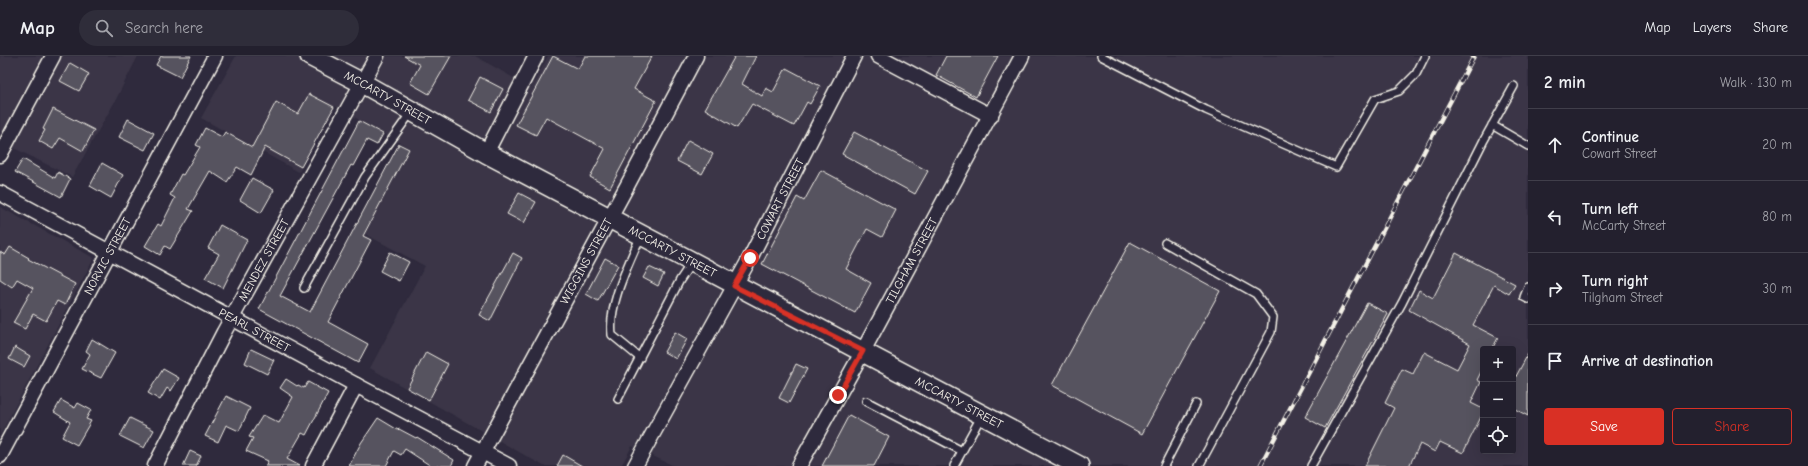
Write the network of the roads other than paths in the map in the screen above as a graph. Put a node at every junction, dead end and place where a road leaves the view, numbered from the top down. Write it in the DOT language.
graph roads {
  1 [pos="53,56"];
  2 [pos="215,56"];
  3 [pos="377,56"];
  4 [pos="536,56"];
  5 [pos="696,56"];
  6 [pos="854,56"];
  7 [pos="878,56"];
  8 [pos="1022,56"];
  9 [pos="1101,56"];
  10 [pos="1424,56"];
  11 [pos="319,58"];
  12 [pos="362,83"];
  13 [pos="1514,86"];
  14 [pos="412,111"];
  15 [pos="991,116"];
  16 [pos="1492,125"];
  17 [pos="1528,146"];
  18 [pos="486,153"];
  19 [pos="0,155"];
  20 [pos="0,193"];
  21 [pos="610,218"];
  22 [pos="641,235"];
  23 [pos="1165,244"];
  24 [pos="109,252"];
  25 [pos="692,262"];
  26 [pos="734,286"];
  27 [pos="1528,287"];
  28 [pos="304,288"];
  29 [pos="1528,299"];
  30 [pos="232,318"];
  31 [pos="863,351"];
  32 [pos="640,358"];
  33 [pos="356,386"];
  34 [pos="618,399"];
  35 [pos="866,401"];
  36 [pos="1196,404"];
  37 [pos="982,414"];
  38 [pos="962,451"];
  39 [pos="483,452"];
  40 [pos="0,456"];
  41 [pos="155,466"];
  42 [pos="313,466"];
  43 [pos="475,466"];
  44 [pos="510,466"];
  45 [pos="635,466"];
  46 [pos="799,466"];
  47 [pos="954,466"];
  48 [pos="1079,466"];
  49 [pos="1164,466"];
  50 [pos="1199,466"];
  51 [pos="1311,466"];
  1 -- 19 [label="street"];
  2 -- 24 [label="street, NORVIC STREET"];
  3 -- 12 [label="street, MENDEZ STREET"];
  4 -- 18 [label="street"];
  5 -- 21 [label="street, WIGGINS STREET"];
  6 -- 26 [label="street, COWART STREET"];
  7 -- 15 [label="street"];
  8 -- 15 [label="street, TILGHAM STREET"];
  9 -- 10 [label="lane"];
  11 -- 12 [label="main road, MCCARTY STREET"];
  12 -- 14 [label="main road, MCCARTY STREET"];
  12 -- 30 [label="street, MENDEZ STREET"];
  13 -- 16 [label="lane"];
  14 -- 18 [label="main road, MCCARTY STREET"];
  14 -- 28 [label="lane"];
  15 -- 31 [label="street, TILGHAM STREET"];
  16 -- 17 [label="lane"];
  16 -- 51 [label="lane"];
  18 -- 21 [label="main road, MCCARTY STREET"];
  20 -- 24 [label="street, PEARL STREET"];
  21 -- 22 [label="main road, MCCARTY STREET"];
  21 -- 39 [label="street, WIGGINS STREET"];
  22 -- 25 [label="main road, MCCARTY STREET"];
  22 -- 32 [label="lane"];
  23 -- 50 [label="lane"];
  24 -- 30 [label="street, PEARL STREET"];
  24 -- 40 [label="street, NORVIC STREET"];
  25 -- 26 [label="main road, MCCARTY STREET"];
  25 -- 32 [label="lane"];
  26 -- 31 [label="main road, MCCARTY STREET"];
  26 -- 45 [label="street, COWART STREET"];
  27 -- 29 [label="lane"];
  30 -- 33 [label="street, PEARL STREET"];
  30 -- 41 [label="street, MENDEZ STREET"];
  31 -- 37 [label="main road, MCCARTY STREET"];
  31 -- 46 [label="street, TILGHAM STREET"];
  32 -- 34 [label="lane"];
  33 -- 39 [label="street, PEARL STREET"];
  33 -- 42 [label="street"];
  35 -- 38 [label="lane"];
  36 -- 49 [label="lane"];
  37 -- 38 [label="lane"];
  37 -- 48 [label="main road, MCCARTY STREET"];
  38 -- 47 [label="lane"];
  39 -- 43 [label="street, WIGGINS STREET"];
  39 -- 44 [label="street, PEARL STREET"];
}
